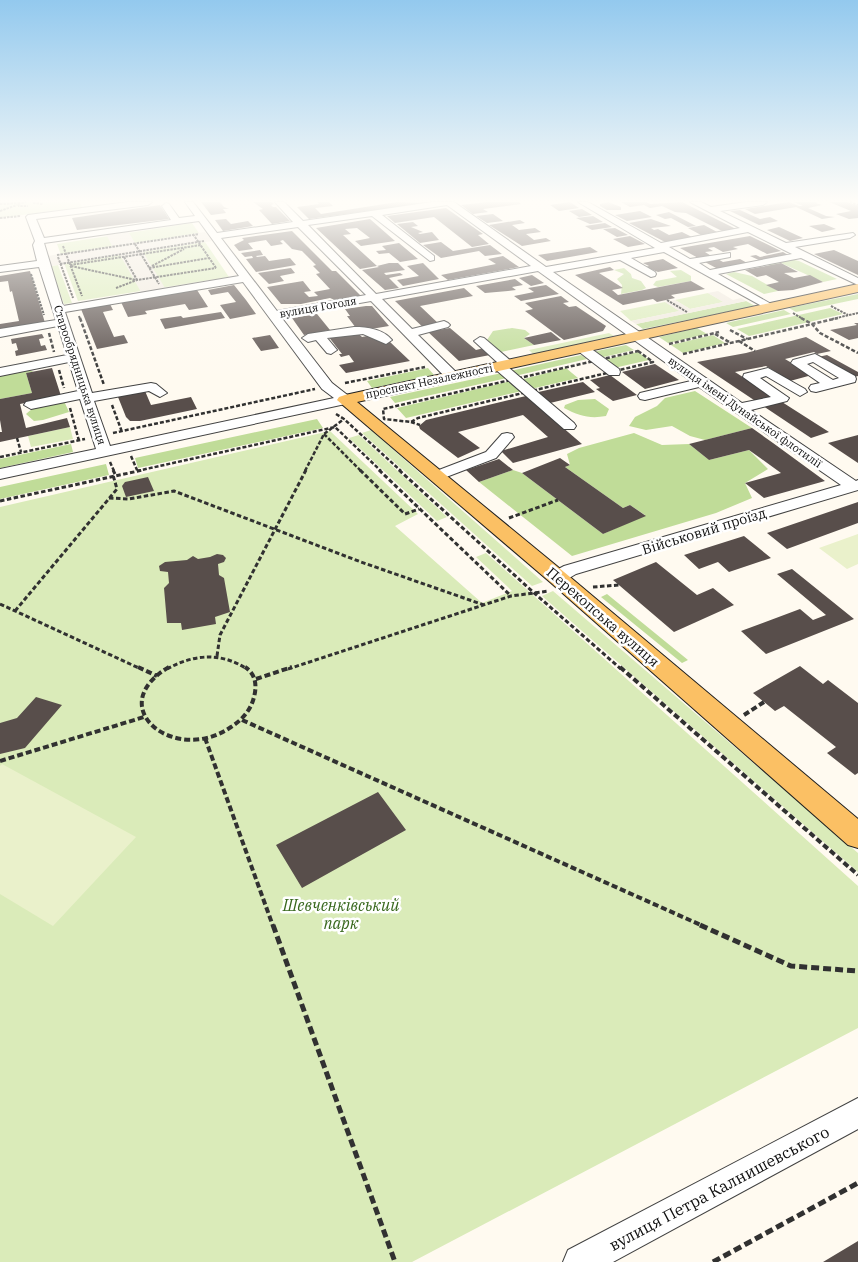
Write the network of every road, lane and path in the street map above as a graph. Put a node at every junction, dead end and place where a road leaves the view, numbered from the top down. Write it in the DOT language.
graph roads {
  1 [pos="42,261"];
  2 [pos="59,261"];
  3 [pos="69,261"];
  4 [pos="88,261"];
  5 [pos="126,261"];
  6 [pos="145,261"];
  7 [pos="162,261"];
  8 [pos="192,261"];
  9 [pos="212,261"];
  10 [pos="231,261"];
  11 [pos="338,261"];
  12 [pos="531,261"];
  13 [pos="596,261"];
  14 [pos="628,261"];
  15 [pos="695,261"];
  16 [pos="772,261"];
  17 [pos="814,261"];
  18 [pos="689,262"];
  19 [pos="60,264"];
  20 [pos="70,264"];
  21 [pos="149,268"];
  22 [pos="216,268"];
  23 [pos="0,269"];
  24 [pos="542,269"];
  25 [pos="709,273"];
  26 [pos="220,274"];
  27 [pos="650,274"];
  28 [pos="155,278"];
  29 [pos="247,278"];
  30 [pos="137,280"];
  31 [pos="858,282"];
  32 [pos="141,286"];
  33 [pos="858,288"];
  34 [pos="162,289"];
  35 [pos="374,297"];
  36 [pos="667,300"];
  37 [pos="75,305"];
  38 [pos="831,306"];
  39 [pos="769,307"];
  40 [pos="687,312"];
  41 [pos="858,313"];
  42 [pos="273,315"];
  43 [pos="849,315"];
  44 [pos="60,316"];
  45 [pos="812,324"];
  46 [pos="444,326"];
  47 [pos="730,330"];
  48 [pos="410,332"];
  49 [pos="0,333"];
  50 [pos="715,333"];
  51 [pos="319,336"];
  52 [pos="636,336"];
  53 [pos="746,339"];
  54 [pos="386,340"];
  55 [pos="480,340"];
  56 [pos="292,341"];
  57 [pos="739,341"];
  58 [pos="731,343"];
  59 [pos="582,348"];
  60 [pos="330,350"];
  61 [pos="755,351"];
  62 [pos="858,353"];
  63 [pos="682,355"];
  64 [pos="73,357"];
  65 [pos="503,365"];
  66 [pos="430,366"];
  67 [pos="0,372"];
  68 [pos="614,372"];
  69 [pos="452,376"];
  70 [pos="702,382"];
  71 [pos="327,386"];
  72 [pos="833,388"];
  73 [pos="800,392"];
  74 [pos="160,393"];
  75 [pos="107,394"];
  76 [pos="86,396"];
  77 [pos="645,396"];
  78 [pos="782,398"];
  79 [pos="345,400"];
  80 [pos="31,405"];
  81 [pos="740,408"];
  82 [pos="411,422"];
  83 [pos="420,425"];
  84 [pos="569,426"];
  85 [pos="335,427"];
  86 [pos="324,434"];
  87 [pos="98,436"];
  88 [pos="507,437"];
  89 [pos="17,438"];
  90 [pos="818,443"];
  91 [pos="799,449"];
  92 [pos="21,452"];
  93 [pos="0,457"];
  94 [pos="108,458"];
  95 [pos="133,460"];
  96 [pos="136,470"];
  97 [pos="0,474"];
  98 [pos="114,475"];
  99 [pos="436,476"];
  100 [pos="855,486"];
  101 [pos="109,498"];
  102 [pos="558,500"];
  103 [pos="0,501"];
  104 [pos="418,509"];
  105 [pos="502,512"];
  106 [pos="509,518"];
  107 [pos="516,524"];
  108 [pos="275,530"];
  109 [pos="563,583"];
  110 [pos="619,585"];
  111 [pos="533,592"];
  112 [pos="511,596"];
  113 [pos="0,604"];
  114 [pos="484,605"];
  115 [pos="15,611"];
  116 [pos="217,656"];
  117 [pos="157,676"];
  118 [pos="256,680"];
  119 [pos="764,702"];
  120 [pos="144,717"];
  121 [pos="741,717"];
  122 [pos="242,720"];
  123 [pos="205,738"];
  124 [pos="0,761"];
  125 [pos="858,836"];
  126 [pos="858,875"];
  127 [pos="858,971"];
  128 [pos="858,1113"];
  129 [pos="858,1183"];
  130 [pos="395,1262"];
  131 [pos="580,1262"];
  132 [pos="713,1262"];
  1 -- 23 [label="street"];
  1 -- 44 [label="street, Старообрядницька вулиця"];
  2 -- 19 [label="path"];
  3 -- 20 [label="path"];
  4 -- 20 [label="path"];
  5 -- 30 [label="path"];
  6 -- 21 [label="path"];
  7 -- 21 [label="path"];
  8 -- 21 [label="path"];
  9 -- 22 [label="path"];
  10 -- 29 [label="street"];
  11 -- 35 [label="street"];
  12 -- 24 [label="street"];
  13 -- 24 [label="street, вулиця Гоголя"];
  14 -- 27 [label="street"];
  15 -- 18 [label="street"];
  16 -- 25 [label="street"];
  17 -- 31 [label="street"];
  18 -- 25 [label="street"];
  19 -- 20 [label="path"];
  19 -- 37 [label="path"];
  20 -- 30 [label="path"];
  20 -- 37 [label="path"];
  21 -- 28 [label="path"];
  22 -- 26 [label="path"];
  22 -- 28 [label="path"];
  24 -- 35 [label="street, вулиця Гоголя"];
  24 -- 52 [label="street"];
  25 -- 39 [label="street"];
  28 -- 30 [label="path"];
  28 -- 34 [label="path"];
  29 -- 37 [label="street"];
  29 -- 42 [label="street"];
  30 -- 32 [label="path"];
  33 -- 39 [label="main road, проспект Незалежності"];
  35 -- 42 [label="street, вулиця Гоголя"];
  35 -- 48 [label="street"];
  36 -- 40 [label="path"];
  37 -- 44 [label="street"];
  37 -- 75 [label="path"];
  38 -- 43 [label="path"];
  39 -- 52 [label="main road, проспект Незалежності"];
  41 -- 43 [label="path"];
  42 -- 56 [label="street"];
  43 -- 45 [label="path"];
  44 -- 49 [label="street"];
  44 -- 64 [label="street, Старообрядницька вулиця"];
  45 -- 53 [label="path"];
  45 -- 62 [label="path"];
  46 -- 48 [label="street"];
  47 -- 53 [label="path"];
  48 -- 69 [label="street"];
  50 -- 58 [label="path"];
  51 -- 54 [label="street"];
  51 -- 56 [label="street"];
  51 -- 60 [label="street"];
  52 -- 59 [label="main road, проспект Незалежності"];
  52 -- 70 [label="street, вулиця імені Дунайської флотилії"];
  53 -- 57 [label="path"];
  55 -- 65 [label="street"];
  56 -- 71 [label="street"];
  57 -- 58 [label="path"];
  57 -- 61 [label="path"];
  58 -- 63 [label="path"];
  59 -- 65 [label="main road, проспект Незалежності"];
  59 -- 68 [label="street"];
  64 -- 67 [label="street"];
  64 -- 76 [label="street, Старообрядницька вулиця"];
  65 -- 69 [label="main road, проспект Незалежності"];
  65 -- 84 [label="street"];
  66 -- 71 [label="path"];
  69 -- 79 [label="main road, проспект Незалежності"];
  70 -- 77 [label="street"];
  70 -- 81 [label="street, вулиця імені Дунайської флотилії"];
  71 -- 75 [label="path"];
  71 -- 79 [label="street"];
  72 -- 73 [label="street"];
  73 -- 78 [label="street"];
  73 -- 78 [label="street"];
  74 -- 75 [label="street"];
  75 -- 76 [label="street"];
  76 -- 80 [label="street"];
  76 -- 87 [label="street, Старообрядницька вулиця"];
  78 -- 81 [label="street"];
  79 -- 94 [label="street, проспект Незалежності"];
  79 -- 99 [label="main road, Перекопська вулиця"];
  81 -- 91 [label="street, вулиця імені Дунайської флотилії"];
  82 -- 83 [label="path"];
  85 -- 86 [label="path"];
  85 -- 96 [label="path"];
  85 -- 104 [label="path"];
  85 -- 111 [label="path"];
  86 -- 104 [label="path"];
  86 -- 108 [label="path"];
  87 -- 92 [label="path"];
  87 -- 94 [label="street, Старообрядницька вулиця"];
  88 -- 99 [label="street"];
  89 -- 92 [label="path"];
  90 -- 91 [label="street"];
  91 -- 100 [label="street, вулиця імені Дунайської флотилії"];
  92 -- 93 [label="path"];
  94 -- 97 [label="street, проспект Незалежності"];
  94 -- 98 [label="path"];
  95 -- 96 [label="path"];
  96 -- 98 [label="path"];
  98 -- 101 [label="path"];
  98 -- 103 [label="path"];
  99 -- 109 [label="main road, Перекопська вулиця"];
  100 -- 109 [label="street, Військовий проїзд"];
  101 -- 108 [label="path"];
  101 -- 115 [label="path"];
  102 -- 106 [label="path"];
  104 -- 112 [label="path"];
  105 -- 106 [label="path"];
  106 -- 107 [label="path"];
  108 -- 114 [label="path"];
  108 -- 116 [label="path"];
  109 -- 110 [label="path"];
  109 -- 111 [label="path"];
  109 -- 125 [label="main road, Перекопська вулиця"];
  111 -- 112 [label="path"];
  111 -- 126 [label="path"];
  112 -- 114 [label="path"];
  113 -- 115 [label="path"];
  114 -- 118 [label="path"];
  115 -- 117 [label="path"];
  116 -- 117 [label="path"];
  116 -- 118 [label="path"];
  117 -- 120 [label="path"];
  118 -- 122 [label="path"];
  119 -- 121 [label="path"];
  120 -- 123 [label="path"];
  120 -- 124 [label="path"];
  122 -- 123 [label="path"];
  122 -- 127 [label="path"];
  123 -- 130 [label="path"];
  128 -- 131 [label="street, вулиця Петра Калнишевського"];
  129 -- 132 [label="path"];
}
